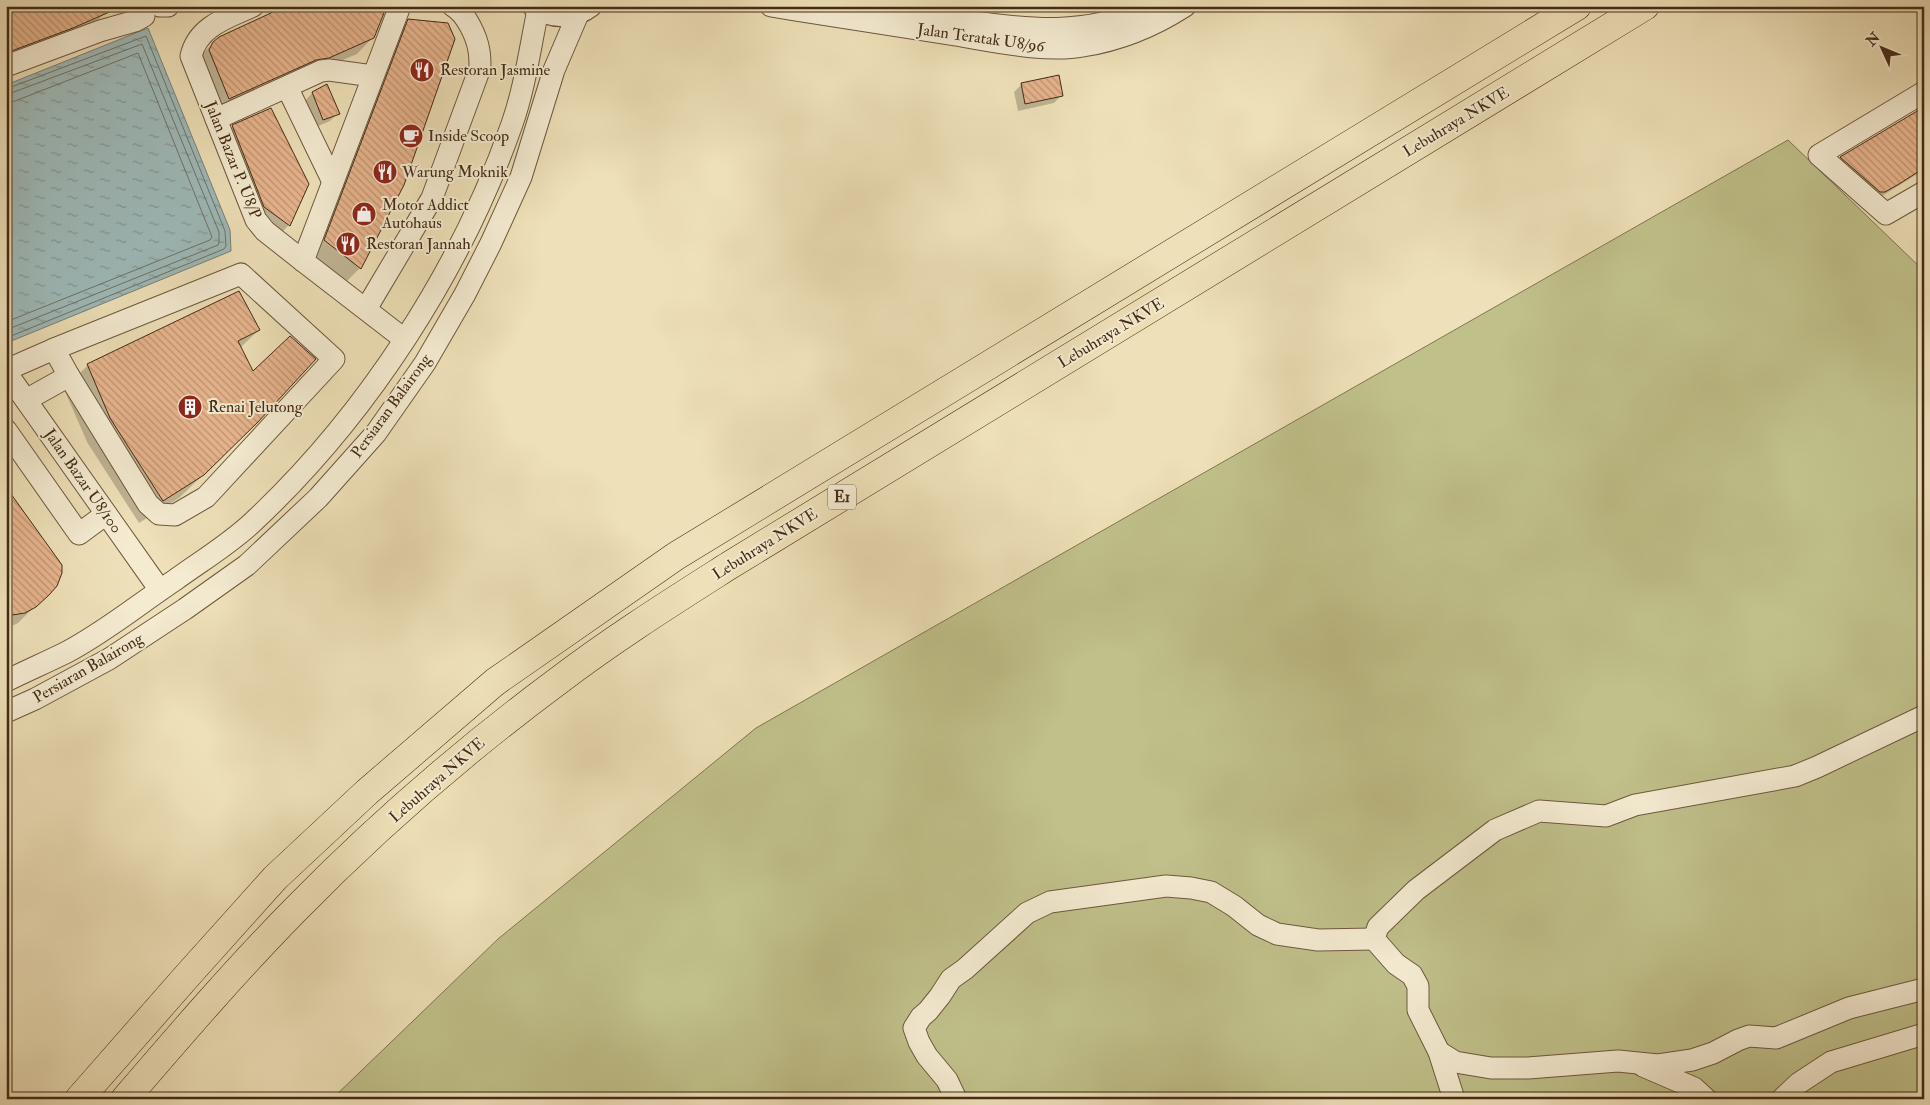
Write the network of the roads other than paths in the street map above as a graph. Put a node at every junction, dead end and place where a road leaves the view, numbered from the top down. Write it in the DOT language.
graph roads {
  1 [pos="143,6"];
  2 [pos="160,6"];
  3 [pos="168,6"];
  4 [pos="253,6"];
  5 [pos="400,6"];
  6 [pos="453,6"];
  7 [pos="771,6"];
  8 [pos="867,6"];
  9 [pos="1150,6"];
  10 [pos="1185,6"];
  11 [pos="1577,6"];
  12 [pos="1645,6"];
  13 [pos="536,8"];
  14 [pos="585,10"];
  15 [pos="841,12"];
  16 [pos="6,66"];
  17 [pos="373,76"];
  18 [pos="287,86"];
  19 [pos="1924,92"];
  20 [pos="216,119"];
  21 [pos="333,182"];
  22 [pos="1924,192"];
  23 [pos="303,261"];
  24 [pos="366,309"];
  25 [pos="404,339"];
  26 [pos="54,348"];
  27 [pos="6,371"];
  28 [pos="69,376"];
  29 [pos="26,400"];
  30 [pos="6,430"];
  31 [pos="106,514"];
  32 [pos="160,590"];
  33 [pos="6,681"];
  34 [pos="6,712"];
  35 [pos="1924,716"];
  36 [pos="1374,940"];
  37 [pos="1924,989"];
  38 [pos="1924,1034"];
  39 [pos="1439,1052"];
  40 [pos="1633,1062"];
  41 [pos="79,1099"];
  42 [pos="125,1099"];
  43 [pos="956,1099"];
  44 [pos="1454,1099"];
  45 [pos="1706,1099"];
  46 [pos="1782,1099"];
  1 -- 16 [label="street"];
  2 -- 3 [label="street"];
  4 -- 20 [label="street, Jalan Bazar P. U8/P"];
  5 -- 17 [label="street"];
  6 -- 24 [label="street"];
  7 -- 15 [label="street, Jalan Teratak U8/96"];
  8 -- 9 [label="street, Jalan Teratak U8/96"];
  10 -- 15 [label="street, Jalan Teratak U8/96"];
  11 -- 41 [label="highway, E1"];
  12 -- 42 [label="highway, Lebuhraya NKVE / E1"];
  13 -- 14 [label="street"];
  13 -- 25 [label="street, Persiaran Balairong"];
  14 -- 34 [label="street, Persiaran Balairong"];
  17 -- 18 [label="street"];
  17 -- 21 [label="street"];
  18 -- 20 [label="street"];
  18 -- 21 [label="street"];
  19 -- 22 [label="street"];
  20 -- 23 [label="street, Jalan Bazar P. U8/P"];
  21 -- 23 [label="street"];
  23 -- 24 [label="street, Jalan Bazar P. U8/P"];
  24 -- 25 [label="street, Jalan Bazar P. U8/P"];
  25 -- 32 [label="street, Persiaran Balairong"];
  26 -- 27 [label="street"];
  26 -- 28 [label="street"];
  26 -- 28 [label="street"];
  27 -- 29 [label="street, Jalan Bazar U8/100"];
  28 -- 29 [label="street"];
  29 -- 31 [label="street, Jalan Bazar U8/100"];
  30 -- 31 [label="street"];
  31 -- 32 [label="street, Jalan Bazar U8/100"];
  32 -- 33 [label="street, Persiaran Balairong"];
  35 -- 36 [label="street"];
  36 -- 39 [label="street"];
  36 -- 43 [label="street"];
  37 -- 40 [label="street"];
  38 -- 46 [label="street"];
  39 -- 40 [label="street"];
  39 -- 44 [label="street"];
  40 -- 45 [label="street"];
}
